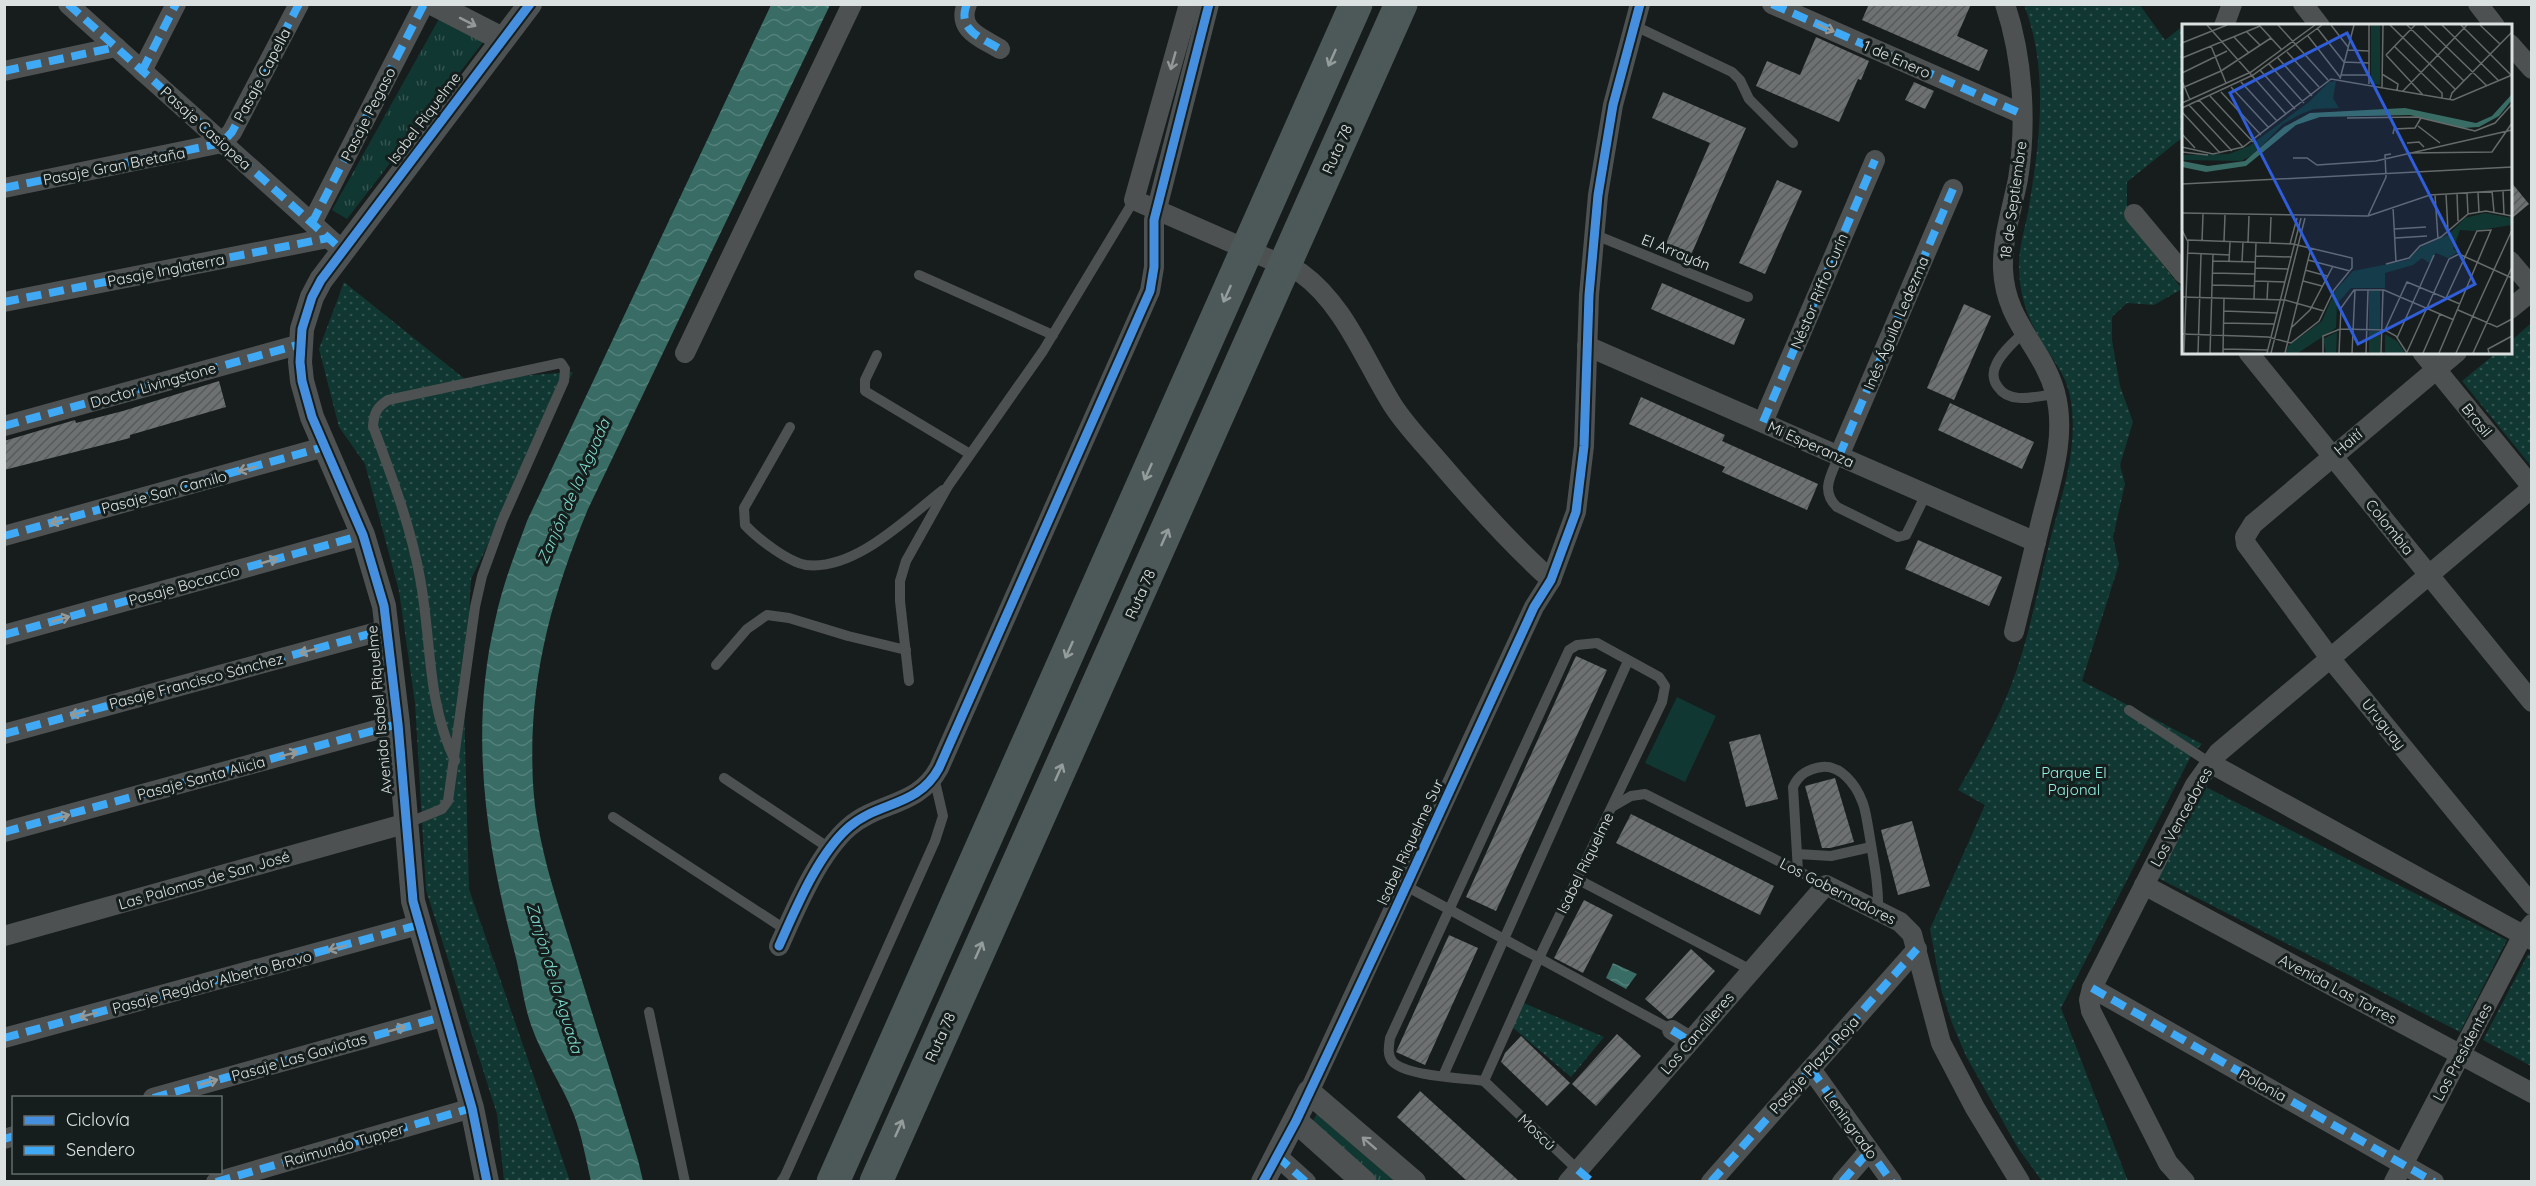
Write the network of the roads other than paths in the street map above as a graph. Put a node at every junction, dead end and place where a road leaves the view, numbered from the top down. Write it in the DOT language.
graph roads {
  1 [pos="68,4"];
  2 [pos="176,4"];
  3 [pos="299,4"];
  4 [pos="424,4"];
  5 [pos="434,4"];
  6 [pos="530,4"];
  7 [pos="852,4"];
  8 [pos="967,4"];
  9 [pos="1189,4"];
  10 [pos="1209,4"];
  11 [pos="1356,4"];
  12 [pos="1401,4"];
  13 [pos="1640,4"];
  14 [pos="1772,4"];
  15 [pos="2005,4"];
  16 [pos="2303,4"];
  17 [pos="2478,4"];
  18 [pos="2318,24"];
  19 [pos="2493,24"];
  20 [pos="1635,26"];
  21 [pos="502,39"];
  22 [pos="2512,45"];
  23 [pos="116,47"];
  24 [pos="1000,49"];
  25 [pos="2532,69"];
  26 [pos="4,70"];
  27 [pos="142,71"];
  28 [pos="2022,114"];
  29 [pos="222,143"];
  30 [pos="1793,143"];
  31 [pos="1875,160"];
  32 [pos="4,188"];
  33 [pos="1953,189"];
  34 [pos="1134,200"];
  35 [pos="1156,209"];
  36 [pos="2134,214"];
  37 [pos="312,223"];
  38 [pos="1593,234"];
  39 [pos="336,245"];
  40 [pos="2512,262"];
  41 [pos="2182,272"];
  42 [pos="919,275"];
  43 [pos="2532,289"];
  44 [pos="1748,297"];
  45 [pos="4,302"];
  46 [pos="2512,308"];
  47 [pos="2023,333"];
  48 [pos="1053,335"];
  49 [pos="301,344"];
  50 [pos="1587,346"];
  51 [pos="685,352"];
  52 [pos="2250,354"];
  53 [pos="2424,354"];
  54 [pos="2455,354"];
  55 [pos="877,355"];
  56 [pos="2436,370"];
  57 [pos="2055,394"];
  58 [pos="1762,422"];
  59 [pos="4,426"];
  60 [pos="790,427"];
  61 [pos="324,447"];
  62 [pos="970,454"];
  63 [pos="2333,455"];
  64 [pos="1839,456"];
  65 [pos="948,486"];
  66 [pos="2532,488"];
  67 [pos="1926,494"];
  68 [pos="363,535"];
  69 [pos="4,536"];
  70 [pos="2246,537"];
  71 [pos="2036,542"];
  72 [pos="2429,574"];
  73 [pos="1551,580"];
  74 [pos="388,629"];
  75 [pos="2014,632"];
  76 [pos="4,635"];
  77 [pos="906,650"];
  78 [pos="2330,658"];
  79 [pos="1628,661"];
  80 [pos="716,665"];
  81 [pos="909,681"];
  82 [pos="2532,702"];
  83 [pos="2129,710"];
  84 [pos="398,724"];
  85 [pos="4,734"];
  86 [pos="455,761"];
  87 [pos="2210,763"];
  88 [pos="934,777"];
  89 [pos="724,778"];
  90 [pos="1612,807"];
  91 [pos="613,817"];
  92 [pos="404,824"];
  93 [pos="4,832"];
  94 [pos="1871,847"];
  95 [pos="829,848"];
  96 [pos="1797,854"];
  97 [pos="1798,871"];
  98 [pos="1577,879"];
  99 [pos="1826,885"];
  100 [pos="2144,885"];
  101 [pos="1406,886"];
  102 [pos="2532,905"];
  103 [pos="1448,907"];
  104 [pos="1878,911"];
  105 [pos="418,925"];
  106 [pos="2529,933"];
  107 [pos="4,936"];
  108 [pos="1503,937"];
  109 [pos="783,938"];
  110 [pos="1917,949"];
  111 [pos="1539,958"];
  112 [pos="1751,970"];
  113 [pos="2092,988"];
  114 [pos="649,1012"];
  115 [pos="446,1016"];
  116 [pos="1672,1030"];
  117 [pos="4,1038"];
  118 [pos="1690,1041"];
  119 [pos="2461,1054"];
  120 [pos="1811,1069"];
  121 [pos="1443,1076"];
  122 [pos="1484,1081"];
  123 [pos="1309,1092"];
  124 [pos="2532,1093"];
  125 [pos="160,1096"];
  126 [pos="472,1108"];
  127 [pos="1296,1121"];
  128 [pos="1869,1150"];
  129 [pos="1277,1156"];
  130 [pos="2399,1173"];
  131 [pos="1579,1178"];
  132 [pos="216,1182"];
  133 [pos="487,1182"];
  134 [pos="685,1182"];
  135 [pos="781,1182"];
  136 [pos="833,1182"];
  137 [pos="876,1182"];
  138 [pos="1263,1182"];
  139 [pos="1306,1182"];
  140 [pos="1364,1182"];
  141 [pos="1414,1182"];
  142 [pos="1711,1182"];
  143 [pos="1842,1182"];
  144 [pos="1892,1182"];
  145 [pos="2020,1182"];
  146 [pos="2185,1182"];
  147 [pos="2434,1182"];
  1 -- 23 [label="street, Pasaje Casiopea"];
  2 -- 27 [label="street"];
  3 -- 29 [label="street, Pasaje Capella"];
  4 -- 37 [label="street, Pasaje Pegaso"];
  5 -- 21 [label="street, one-way"];
  6 -- 21 [label="street, Isabel Riquelme"];
  7 -- 51 [label="street"];
  8 -- 24 [label="street"];
  9 -- 34 [label="street, one-way"];
  10 -- 35 [label="street"];
  11 -- 136 [label="highway, one-way"];
  137 -- 12 [label="highway, Ruta 78, one-way"];
  13 -- 20 [label="street, Isabel Riquelme Sur"];
  14 -- 28 [label="street, 1 de Enero, one-way"];
  15 -- 28 [label="street, 18 de Septiembre"];
  16 -- 18 [label="street"];
  17 -- 19 [label="street"];
  20 -- 30 [label="lane"];
  20 -- 38 [label="street, Isabel Riquelme Sur"];
  21 -- 39 [label="street, Isabel Riquelme"];
  22 -- 25 [label="street"];
  23 -- 26 [label="street"];
  23 -- 27 [label="street, Pasaje Casiopea"];
  27 -- 29 [label="street, Pasaje Casiopea"];
  28 -- 47 [label="street, 18 de Septiembre"];
  29 -- 32 [label="street, Pasaje Gran Bretaña"];
  29 -- 37 [label="street, Pasaje Casiopea"];
  31 -- 58 [label="street, Néstor Riffo Curín"];
  33 -- 64 [label="street, Inés Águila Ledezma"];
  34 -- 35 [label="street"];
  34 -- 48 [label="lane"];
  35 -- 73 [label="street"];
  35 -- 88 [label="street"];
  36 -- 41 [label="street"];
  37 -- 39 [label="street, Pasaje Casiopea"];
  38 -- 44 [label="lane, El Arrayán"];
  38 -- 50 [label="street, Isabel Riquelme Sur"];
  39 -- 45 [label="street, Pasaje Inglaterra"];
  39 -- 49 [label="street, Avenida Isabel Riquelme"];
  40 -- 43 [label="street"];
  42 -- 48 [label="lane"];
  43 -- 46 [label="street"];
  47 -- 57 [label="street, 18 de Septiembre"];
  47 -- 57 [label="lane"];
  48 -- 62 [label="lane"];
  49 -- 59 [label="street, Doctor Livingstone"];
  49 -- 61 [label="street, Avenida Isabel Riquelme"];
  50 -- 58 [label="street, Mi Esperanza"];
  50 -- 73 [label="street, Isabel Riquelme Sur"];
  52 -- 63 [label="street, Colombia"];
  53 -- 56 [label="street, Brasil"];
  54 -- 56 [label="street, Haití"];
  55 -- 62 [label="lane"];
  56 -- 63 [label="street, Haití"];
  56 -- 66 [label="street, Brasil"];
  57 -- 71 [label="street, 18 de Septiembre"];
  58 -- 64 [label="street, Mi Esperanza"];
  60 -- 65 [label="lane"];
  61 -- 68 [label="street, Avenida Isabel Riquelme"];
  61 -- 69 [label="street, Pasaje San Camilo, one-way"];
  62 -- 65 [label="lane"];
  63 -- 70 [label="street, Haití"];
  63 -- 72 [label="street, Colombia"];
  64 -- 67 [label="street, Mi Esperanza"];
  64 -- 67 [label="lane"];
  65 -- 77 [label="lane"];
  66 -- 72 [label="street, Los Vencedores"];
  67 -- 71 [label="street, Mi Esperanza"];
  68 -- 74 [label="street, Avenida Isabel Riquelme"];
  76 -- 68 [label="street, Pasaje Bocaccio, one-way"];
  70 -- 78 [label="street, Uruguay"];
  71 -- 75 [label="street, 18 de Septiembre"];
  72 -- 78 [label="street, Los Vencedores"];
  72 -- 82 [label="street, Colombia"];
  73 -- 101 [label="street, Isabel Riquelme Sur"];
  74 -- 84 [label="street, Avenida Isabel Riquelme"];
  74 -- 85 [label="street, Pasaje Francisco Sánchez, one-way"];
  77 -- 80 [label="lane"];
  77 -- 81 [label="lane"];
  78 -- 87 [label="street, Los Vencedores"];
  78 -- 102 [label="street, Uruguay"];
  79 -- 90 [label="lane, Isabel Riquelme"];
  79 -- 103 [label="lane"];
  79 -- 108 [label="lane"];
  83 -- 87 [label="lane"];
  84 -- 92 [label="street, Avenida Isabel Riquelme"];
  93 -- 84 [label="street, Pasaje Santa Alicia, one-way"];
  86 -- 86 [label="lane"];
  86 -- 92 [label="lane"];
  87 -- 100 [label="street, Los Vencedores"];
  87 -- 106 [label="street"];
  88 -- 95 [label="street"];
  88 -- 135 [label="lane"];
  89 -- 95 [label="lane"];
  90 -- 97 [label="lane, Los Gobernadores"];
  90 -- 98 [label="lane, Isabel Riquelme"];
  91 -- 109 [label="lane"];
  92 -- 105 [label="street, Avenida Isabel Riquelme"];
  92 -- 107 [label="street, Las Palomas de San José"];
  94 -- 96 [label="lane"];
  94 -- 96 [label="lane"];
  94 -- 104 [label="lane"];
  95 -- 109 [label="street"];
  96 -- 97 [label="lane"];
  97 -- 99 [label="lane, Los Gobernadores"];
  98 -- 111 [label="lane, Isabel Riquelme"];
  98 -- 112 [label="lane"];
  99 -- 104 [label="street, Los Gobernadores"];
  99 -- 112 [label="street, Los Cancilleres"];
  100 -- 113 [label="street, Los Vencedores"];
  100 -- 119 [label="street, Avenida Las Torres"];
  101 -- 103 [label="lane"];
  101 -- 123 [label="street, Isabel Riquelme Sur"];
  103 -- 108 [label="lane"];
  103 -- 121 [label="lane"];
  104 -- 110 [label="street, Los Gobernadores"];
  105 -- 115 [label="street, Avenida Isabel Riquelme"];
  105 -- 117 [label="street, Pasaje Regidor Alberto Bravo, one-way"];
  106 -- 119 [label="street, Los Presidentes"];
  108 -- 111 [label="lane"];
  108 -- 121 [label="lane"];
  110 -- 120 [label="street, Pasaje Plaza Roja"];
  110 -- 145 [label="street, Los Gobernadores"];
  111 -- 116 [label="lane"];
  111 -- 122 [label="lane, Isabel Riquelme"];
  112 -- 118 [label="street, Los Cancilleres"];
  113 -- 130 [label="street, Polonia"];
  113 -- 146 [label="street"];
  114 -- 134 [label="lane"];
  125 -- 115 [label="street, Pasaje Las Gaviotas, one-way"];
  115 -- 126 [label="street, Avenida Isabel Riquelme"];
  116 -- 118 [label="street"];
  118 -- 131 [label="street, Los Cancilleres"];
  119 -- 124 [label="street, Avenida Las Torres"];
  119 -- 130 [label="street, Los Presidentes"];
  120 -- 128 [label="street, Leningrado"];
  120 -- 142 [label="street, Pasaje Plaza Roja"];
  121 -- 122 [label="lane"];
  122 -- 131 [label="lane, Moscú"];
  123 -- 127 [label="street, Isabel Riquelme Sur"];
  141 -- 123 [label="street, one-way"];
  126 -- 132 [label="street, Raimundo Tupper"];
  126 -- 133 [label="street, Avenida Isabel Riquelme"];
  127 -- 129 [label="street, Isabel Riquelme Sur"];
  127 -- 140 [label="street"];
  128 -- 143 [label="street"];
  128 -- 144 [label="street, Leningrado"];
  129 -- 138 [label="street, Isabel Riquelme Sur"];
  129 -- 139 [label="street"];
  130 -- 147 [label="street, Polonia"];
}
